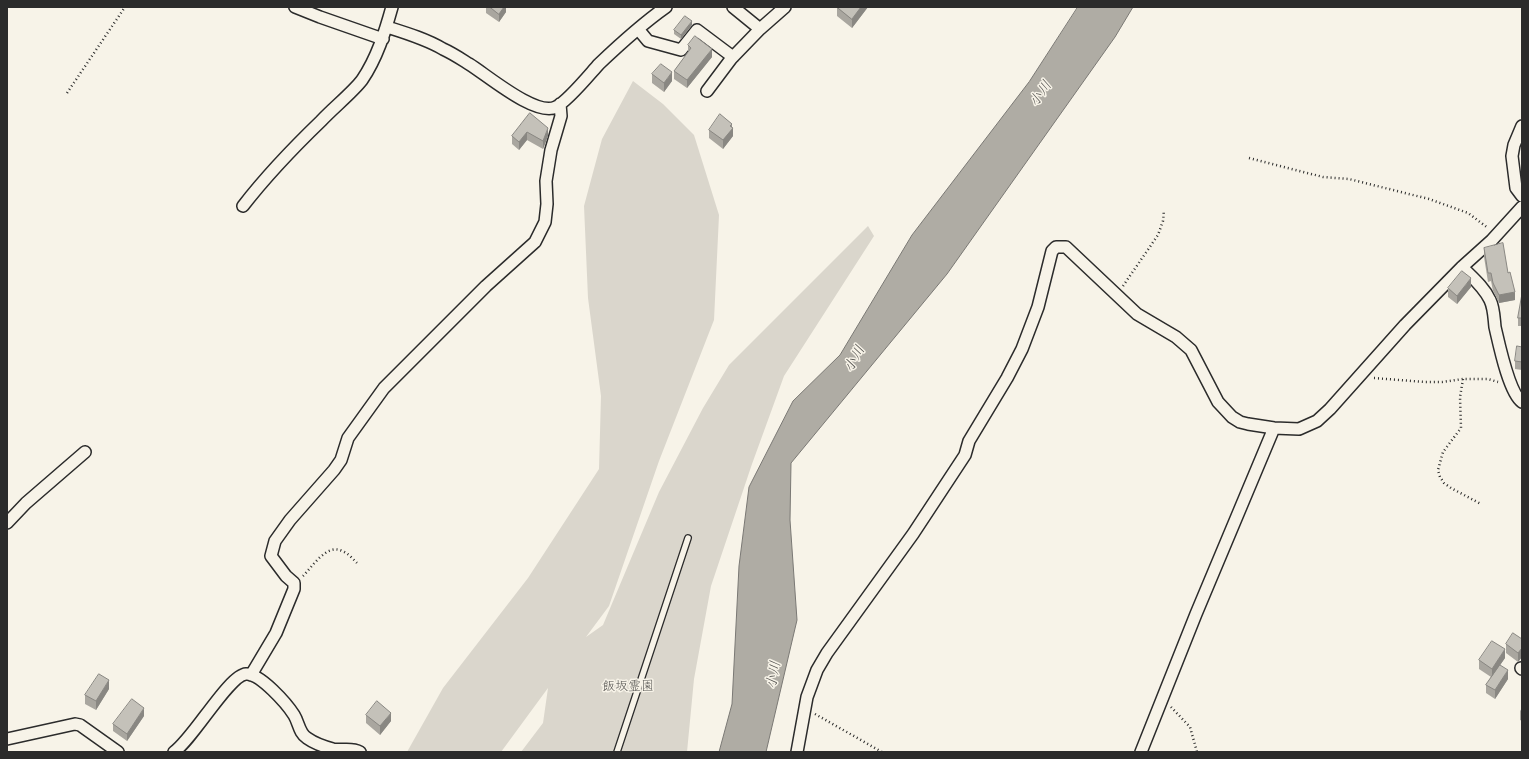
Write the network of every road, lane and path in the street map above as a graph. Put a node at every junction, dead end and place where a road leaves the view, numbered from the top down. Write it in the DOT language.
graph roads {
  1 [pos="125,7"];
  2 [pos="295,7"];
  3 [pos="392,7"];
  4 [pos="666,7"];
  5 [pos="733,7"];
  6 [pos="785,7"];
  7 [pos="387,27"];
  8 [pos="638,29"];
  9 [pos="760,29"];
  10 [pos="383,39"];
  11 [pos="733,57"];
  12 [pos="707,91"];
  13 [pos="67,93"];
  14 [pos="560,104"];
  15 [pos="1522,126"];
  16 [pos="1249,158"];
  17 [pos="1522,196"];
  18 [pos="243,206"];
  19 [pos="1522,207"];
  20 [pos="1164,210"];
  21 [pos="1497,235"];
  22 [pos="1462,267"];
  23 [pos="1116,295"];
  24 [pos="1362,373"];
  25 [pos="1463,379"];
  26 [pos="1510,385"];
  27 [pos="1522,402"];
  28 [pos="1274,428"];
  29 [pos="85,452"];
  30 [pos="1481,504"];
  31 [pos="7,523"];
  32 [pos="688,538"];
  33 [pos="357,562"];
  34 [pos="294,586"];
  35 [pos="251,675"];
  36 [pos="1161,700"];
  37 [pos="804,708"];
  38 [pos="7,739"];
  39 [pos="118,752"];
  40 [pos="174,752"];
  41 [pos="360,752"];
  42 [pos="617,752"];
  43 [pos="797,752"];
  44 [pos="882,752"];
  45 [pos="1141,752"];
  46 [pos="1198,752"];
  1 -- 13 [label="path"];
  2 -- 10 [label="street"];
  3 -- 7 [label="street"];
  4 -- 8 [label="street"];
  5 -- 9 [label="street"];
  6 -- 9 [label="street"];
  7 -- 10 [label="street"];
  7 -- 14 [label="street"];
  8 -- 11 [label="street"];
  8 -- 14 [label="street"];
  9 -- 11 [label="street"];
  10 -- 18 [label="street"];
  11 -- 12 [label="street"];
  14 -- 34 [label="street"];
  15 -- 17 [label="street"];
  16 -- 21 [label="path"];
  19 -- 21 [label="street"];
  20 -- 23 [label="path"];
  21 -- 22 [label="street"];
  22 -- 24 [label="street"];
  22 -- 26 [label="street"];
  23 -- 28 [label="street"];
  23 -- 37 [label="street"];
  24 -- 25 [label="path"];
  24 -- 28 [label="street"];
  25 -- 26 [label="path"];
  25 -- 30 [label="path"];
  26 -- 27 [label="street"];
  28 -- 36 [label="street"];
  29 -- 31 [label="street"];
  32 -- 42 [label="lane"];
  33 -- 34 [label="path"];
  34 -- 35 [label="street"];
  35 -- 40 [label="street"];
  35 -- 41 [label="street"];
  36 -- 45 [label="street"];
  36 -- 46 [label="path"];
  37 -- 43 [label="street"];
  37 -- 44 [label="path"];
  38 -- 39 [label="street"];
}
